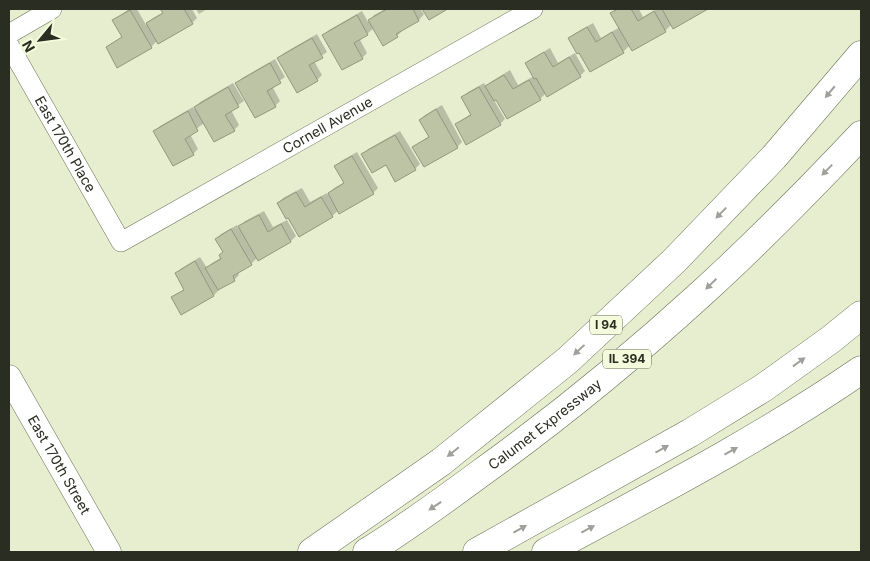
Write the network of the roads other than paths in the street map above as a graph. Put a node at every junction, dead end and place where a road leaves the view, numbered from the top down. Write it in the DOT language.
graph roads {
  1 [pos="52,9"];
  2 [pos="533,9"];
  3 [pos="9,34"];
  4 [pos="9,45"];
  5 [pos="861,55"];
  6 [pos="861,135"];
  7 [pos="121,242"];
  8 [pos="861,315"];
  9 [pos="861,370"];
  10 [pos="9,377"];
  11 [pos="109,552"];
  12 [pos="312,552"];
  13 [pos="367,552"];
  14 [pos="477,552"];
  15 [pos="546,552"];
  1 -- 3 [label="street"];
  2 -- 7 [label="street, Cornell Avenue"];
  4 -- 7 [label="street, East 170th Place"];
  5 -- 12 [label="highway, I 94, one-way"];
  6 -- 13 [label="highway, Calumet Expressway / IL 394, one-way"];
  14 -- 8 [label="highway, one-way"];
  15 -- 9 [label="highway, one-way"];
  10 -- 11 [label="street, East 170th Street"];
}
